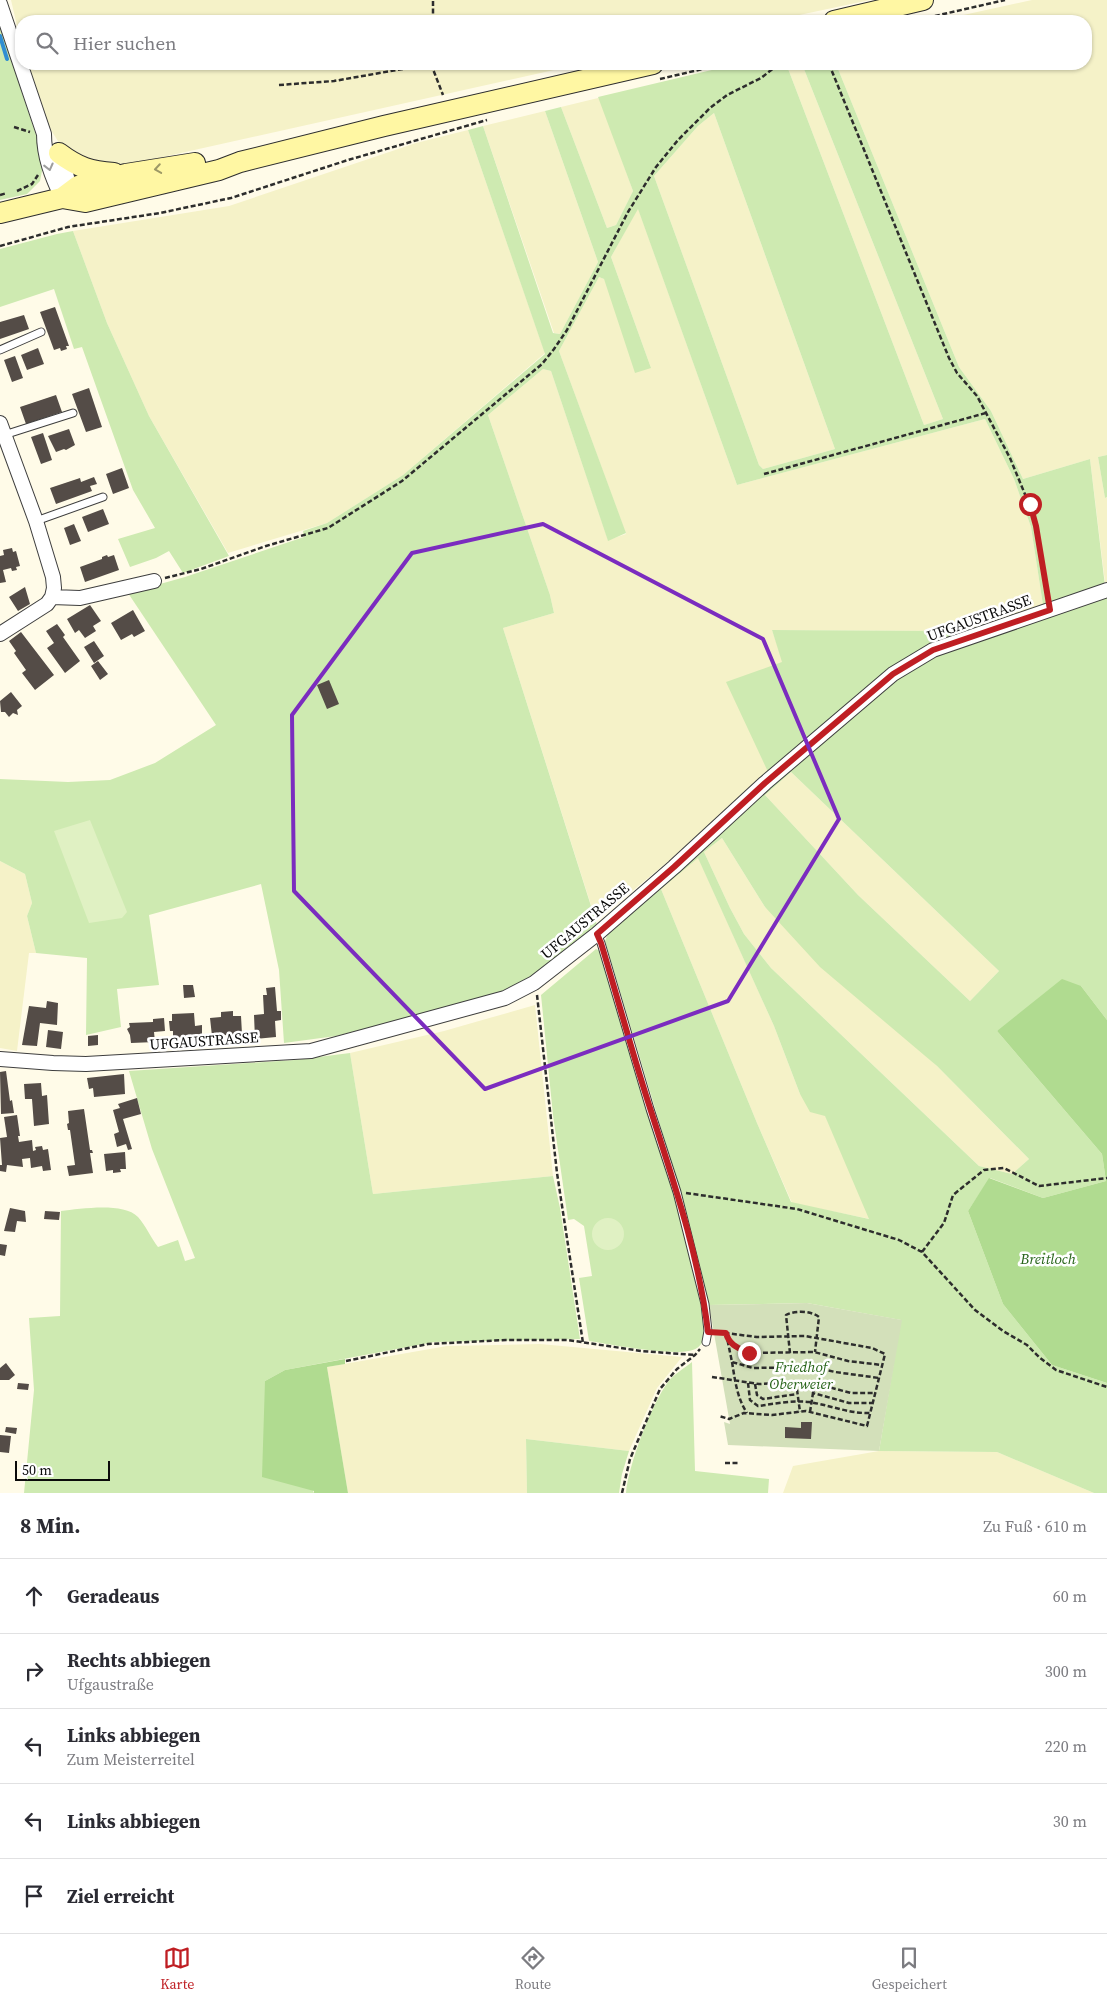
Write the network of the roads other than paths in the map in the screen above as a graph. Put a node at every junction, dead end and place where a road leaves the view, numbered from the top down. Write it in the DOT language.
graph roads {
  1 [pos="923,0"];
  2 [pos="0,4"];
  3 [pos="859,15"];
  4 [pos="15,56"];
  5 [pos="19,70"];
  6 [pos="655,72"];
  7 [pos="37,133"];
  8 [pos="59,153"];
  9 [pos="240,162"];
  10 [pos="126,174"];
  11 [pos="62,198"];
  12 [pos="0,213"];
  13 [pos="41,332"];
  14 [pos="0,350"];
  15 [pos="73,413"];
  16 [pos="2,429"];
  17 [pos="103,497"];
  18 [pos="36,521"];
  19 [pos="154,581"];
  20 [pos="1107,590"];
  21 [pos="52,597"];
  22 [pos="0,634"];
  23 [pos="597,934"];
  24 [pos="0,1059"];
  25 [pos="706,1342"];
  1 -- 3 [label="main road"];
  2 -- 4 [label="street"];
  5 -- 7 [label="street"];
  6 -- 9 [label="main road"];
  7 -- 8 [label="street"];
  7 -- 11 [label="street, one-way"];
  8 -- 10 [label="main road"];
  8 -- 11 [label="street"];
  9 -- 10 [label="main road, one-way"];
  9 -- 11 [label="main road"];
  10 -- 11 [label="main road"];
  11 -- 12 [label="main road"];
  13 -- 14 [label="lane"];
  15 -- 16 [label="lane"];
  16 -- 18 [label="street"];
  17 -- 18 [label="lane"];
  18 -- 21 [label="street"];
  19 -- 21 [label="street"];
  20 -- 23 [label="street, UFGAUSTRASSE"];
  21 -- 22 [label="street"];
  23 -- 24 [label="street, UFGAUSTRASSE"];
  23 -- 25 [label="lane"];
}
